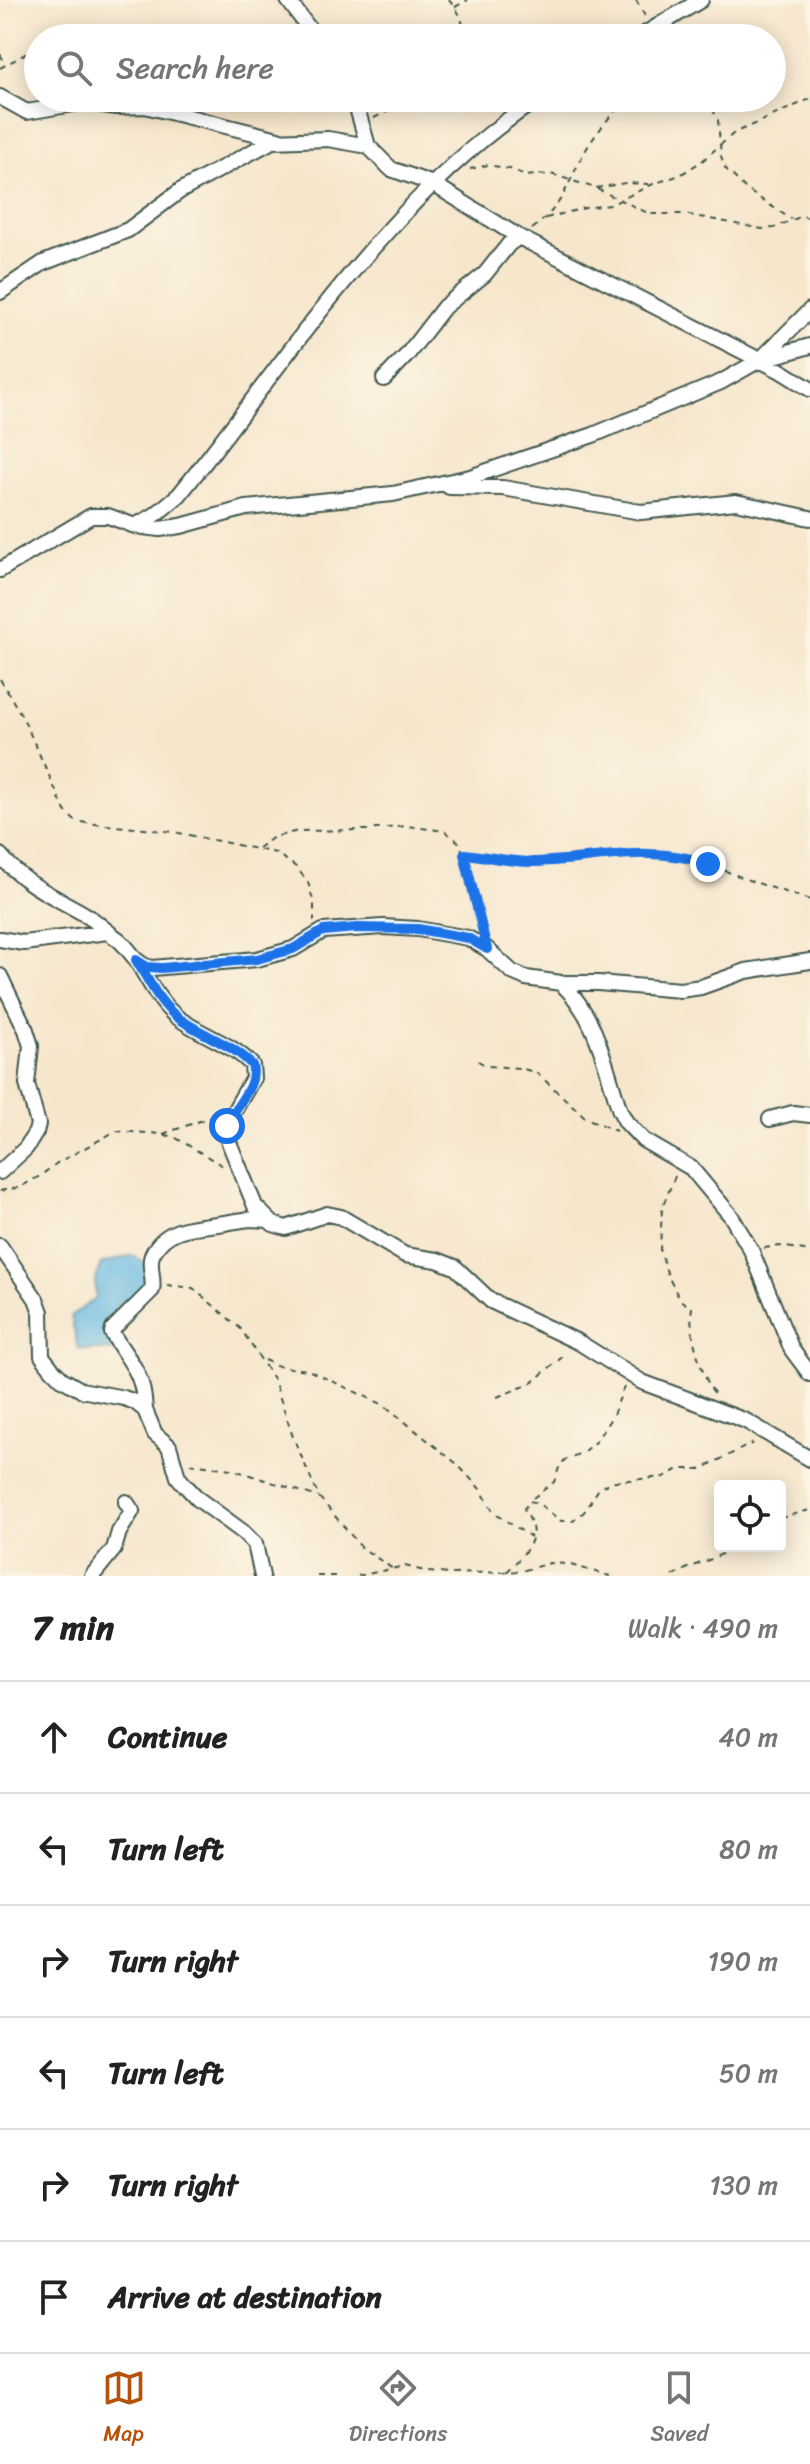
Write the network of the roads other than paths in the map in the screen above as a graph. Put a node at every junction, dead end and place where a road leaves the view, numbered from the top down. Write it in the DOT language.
graph roads {
  1 [pos="288,0"];
  2 [pos="701,0"];
  3 [pos="306,24"];
  4 [pos="661,24"];
  5 [pos="0,97"];
  6 [pos="24,110"];
  7 [pos="169,112"];
  8 [pos="358,112"];
  9 [pos="519,112"];
  10 [pos="361,126"];
  11 [pos="278,139"];
  12 [pos="328,139"];
  13 [pos="368,146"];
  14 [pos="433,184"];
  15 [pos="519,237"];
  16 [pos="0,292"];
  17 [pos="810,310"];
  18 [pos="810,346"];
  19 [pos="760,360"];
  20 [pos="384,379"];
  21 [pos="810,389"];
  22 [pos="428,486"];
  23 [pos="810,518"];
  24 [pos="135,526"];
  25 [pos="0,570"];
  26 [pos="0,855"];
  27 [pos="107,932"];
  28 [pos="0,939"];
  29 [pos="136,960"];
  30 [pos="810,961"];
  31 [pos="0,976"];
  32 [pos="561,983"];
  33 [pos="810,1115"];
  34 [pos="770,1119"];
  35 [pos="0,1172"];
  36 [pos="268,1220"];
  37 [pos="0,1246"];
  38 [pos="810,1374"];
  39 [pos="145,1410"];
  40 [pos="810,1459"];
  41 [pos="126,1502"];
  42 [pos="92,1576"];
  43 [pos="262,1576"];
  1 -- 3 [label="street"];
  2 -- 4 [label="street"];
  5 -- 6 [label="street"];
  7 -- 11 [label="street"];
  8 -- 10 [label="street"];
  9 -- 14 [label="street"];
  10 -- 12 [label="street"];
  10 -- 13 [label="street"];
  11 -- 12 [label="street"];
  11 -- 16 [label="street"];
  12 -- 13 [label="street"];
  13 -- 14 [label="street"];
  14 -- 15 [label="street"];
  14 -- 24 [label="street"];
  15 -- 19 [label="street"];
  15 -- 20 [label="street"];
  17 -- 19 [label="street"];
  18 -- 19 [label="street"];
  19 -- 21 [label="street"];
  19 -- 22 [label="street"];
  22 -- 23 [label="street"];
  22 -- 24 [label="street"];
  24 -- 25 [label="street"];
  26 -- 27 [label="street"];
  27 -- 28 [label="street"];
  27 -- 29 [label="street"];
  29 -- 32 [label="street"];
  29 -- 36 [label="street"];
  30 -- 32 [label="street"];
  31 -- 35 [label="street"];
  32 -- 38 [label="street"];
  33 -- 34 [label="street"];
  36 -- 39 [label="street"];
  36 -- 40 [label="street"];
  37 -- 39 [label="street"];
  39 -- 43 [label="street"];
  41 -- 42 [label="street"];
}
